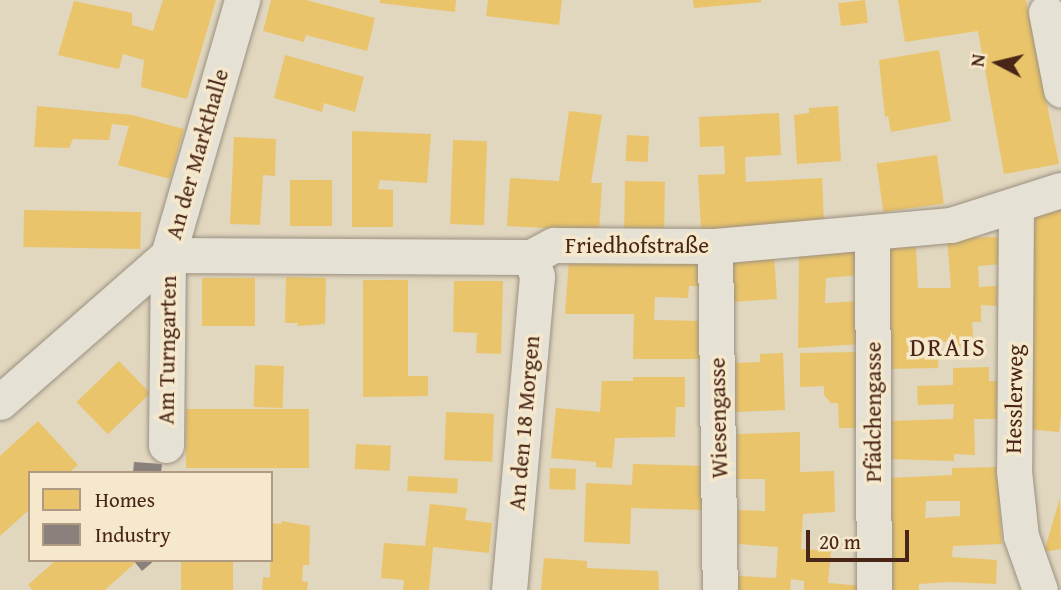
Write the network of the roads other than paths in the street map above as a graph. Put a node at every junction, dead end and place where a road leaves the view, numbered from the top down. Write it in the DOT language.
graph roads {
  1 [pos="242,0"];
  2 [pos="1050,9"];
  3 [pos="1061,90"];
  4 [pos="1061,190"];
  5 [pos="1016,205"];
  6 [pos="872,233"];
  7 [pos="715,246"];
  8 [pos="168,255"];
  9 [pos="531,257"];
  10 [pos="0,402"];
  11 [pos="166,445"];
  12 [pos="509,590"];
  13 [pos="720,590"];
  14 [pos="874,590"];
  15 [pos="1040,590"];
  1 -- 8 [label="street, An der Markthalle"];
  2 -- 3 [label="street"];
  4 -- 5 [label="street, Friedhofstraße"];
  5 -- 6 [label="street, Friedhofstraße"];
  5 -- 15 [label="street, Hesslerweg"];
  6 -- 7 [label="street, Friedhofstraße"];
  6 -- 14 [label="street, Pfädchengasse"];
  7 -- 9 [label="street, Friedhofstraße"];
  7 -- 13 [label="street, Wiesengasse"];
  8 -- 9 [label="street, Friedhofstraße"];
  8 -- 10 [label="street, An der Markthalle"];
  8 -- 11 [label="street, Am Turngarten"];
  9 -- 12 [label="street, An den 18 Morgen"];
}
